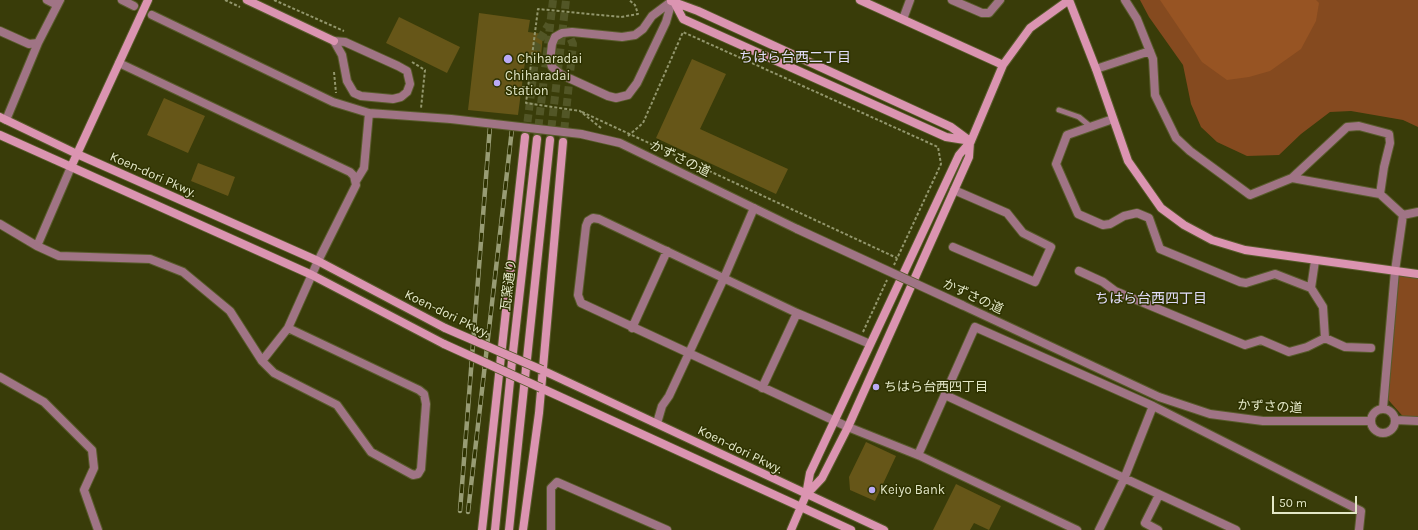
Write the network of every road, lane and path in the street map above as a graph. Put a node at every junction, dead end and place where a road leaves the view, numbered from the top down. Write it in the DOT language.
graph roads {
  1 [pos="47,0"];
  2 [pos="122,0"];
  3 [pos="148,0"];
  4 [pos="225,0"];
  5 [pos="246,0"];
  6 [pos="629,0"];
  7 [pos="671,0"];
  8 [pos="860,0"];
  9 [pos="910,0"];
  10 [pos="952,0"];
  11 [pos="1000,0"];
  12 [pos="1125,0"];
  13 [pos="58,2"];
  14 [pos="134,6"];
  15 [pos="245,9"];
  16 [pos="152,15"];
  17 [pos="903,19"];
  18 [pos="0,31"];
  19 [pos="334,41"];
  20 [pos="38,43"];
  21 [pos="1150,51"];
  22 [pos="119,64"];
  23 [pos="1004,65"];
  24 [pos="334,69"];
  25 [pos="1096,69"];
  26 [pos="522,87"];
  27 [pos="528,88"];
  28 [pos="342,105"];
  29 [pos="1059,110"];
  30 [pos="580,111"];
  31 [pos="369,113"];
  32 [pos="3,119"];
  33 [pos="1113,119"];
  34 [pos="1091,127"];
  35 [pos="602,129"];
  36 [pos="630,134"];
  37 [pos="0,135"];
  38 [pos="525,137"];
  39 [pos="537,139"];
  40 [pos="550,140"];
  41 [pos="970,141"];
  42 [pos="563,142"];
  43 [pos="620,143"];
  44 [pos="77,154"];
  45 [pos="71,167"];
  46 [pos="1292,178"];
  47 [pos="356,181"];
  48 [pos="954,190"];
  49 [pos="1380,194"];
  50 [pos="754,208"];
  51 [pos="1418,212"];
  52 [pos="1403,215"];
  53 [pos="0,224"];
  54 [pos="36,246"];
  55 [pos="953,247"];
  56 [pos="667,251"];
  57 [pos="897,258"];
  58 [pos="318,261"];
  59 [pos="1315,261"];
  60 [pos="1079,271"];
  61 [pos="1395,271"];
  62 [pos="891,272"];
  63 [pos="1418,274"];
  64 [pos="312,276"];
  65 [pos="724,278"];
  66 [pos="888,278"];
  67 [pos="1311,288"];
  68 [pos="797,313"];
  69 [pos="288,328"];
  70 [pos="632,328"];
  71 [pos="862,333"];
  72 [pos="1325,338"];
  73 [pos="870,344"];
  74 [pos="1371,348"];
  75 [pos="501,353"];
  76 [pos="688,354"];
  77 [pos="262,361"];
  78 [pos="500,370"];
  79 [pos="542,370"];
  80 [pos="0,377"];
  81 [pos="540,388"];
  82 [pos="762,388"];
  83 [pos="945,395"];
  84 [pos="1153,406"];
  85 [pos="1383,408"];
  86 [pos="1396,420"];
  87 [pos="834,421"];
  88 [pos="1371,421"];
  89 [pos="1418,422"];
  90 [pos="657,423"];
  91 [pos="848,427"];
  92 [pos="918,455"];
  93 [pos="1124,479"];
  94 [pos="806,495"];
  95 [pos="1158,495"];
  96 [pos="801,506"];
  97 [pos="98,530"];
  98 [pos="482,530"];
  99 [pos="495,530"];
  100 [pos="509,530"];
  101 [pos="523,530"];
  102 [pos="551,530"];
  103 [pos="667,530"];
  104 [pos="791,530"];
  105 [pos="851,530"];
  106 [pos="884,530"];
  107 [pos="1077,530"];
  108 [pos="1099,530"];
  109 [pos="1158,530"];
  110 [pos="1236,530"];
  111 [pos="1359,530"];
  1 -- 13 [label="street"];
  2 -- 14 [label="street"];
  3 -- 22 [label="street"];
  4 -- 15 [label="path"];
  5 -- 19 [label="street"];
  6 -- 27 [label="path"];
  7 -- 7 [label="street"];
  7 -- 41 [label="street"];
  7 -- 41 [label="street"];
  8 -- 17 [label="street"];
  9 -- 17 [label="street"];
  10 -- 11 [label="street"];
  12 -- 21 [label="street"];
  13 -- 20 [label="street"];
  16 -- 28 [label="street, かずさの道"];
  17 -- 23 [label="street"];
  18 -- 20 [label="street"];
  19 -- 19 [label="street"];
  20 -- 32 [label="street"];
  21 -- 25 [label="street"];
  21 -- 46 [label="street"];
  22 -- 44 [label="street"];
  22 -- 47 [label="street"];
  23 -- 25 [label="street"];
  23 -- 41 [label="street"];
  24 -- 28 [label="path"];
  25 -- 33 [label="street"];
  26 -- 27 [label="path"];
  27 -- 30 [label="path"];
  28 -- 31 [label="street, かずさの道"];
  29 -- 34 [label="lane"];
  30 -- 35 [label="path"];
  30 -- 36 [label="path"];
  31 -- 43 [label="street, かずさの道, bridge"];
  31 -- 47 [label="street"];
  32 -- 44 [label="street, Koen-dori Pkwy."];
  33 -- 34 [label="street"];
  33 -- 59 [label="street"];
  34 -- 67 [label="street"];
  36 -- 43 [label="path"];
  36 -- 57 [label="path"];
  36 -- 57 [label="path"];
  37 -- 45 [label="street, Koen-dori Pkwy."];
  38 -- 75 [label="street"];
  39 -- 99 [label="street, 瓦窯通り"];
  40 -- 100 [label="street, 瓦窯通り"];
  41 -- 48 [label="street"];
  41 -- 73 [label="street"];
  42 -- 79 [label="street"];
  43 -- 50 [label="street, かずさの道"];
  44 -- 45 [label="street"];
  44 -- 58 [label="street, Koen-dori Pkwy."];
  45 -- 54 [label="street"];
  45 -- 64 [label="street, Koen-dori Pkwy."];
  46 -- 49 [label="street"];
  46 -- 49 [label="street"];
  47 -- 58 [label="street"];
  48 -- 55 [label="street"];
  48 -- 91 [label="street"];
  49 -- 52 [label="street"];
  50 -- 65 [label="street"];
  50 -- 88 [label="street, かずさの道, bridge"];
  51 -- 52 [label="street"];
  52 -- 61 [label="street"];
  53 -- 54 [label="street"];
  54 -- 77 [label="street"];
  56 -- 65 [label="street"];
  56 -- 70 [label="street"];
  56 -- 70 [label="street"];
  57 -- 62 [label="path"];
  58 -- 64 [label="street"];
  58 -- 75 [label="street, Koen-dori Pkwy., bridge"];
  59 -- 61 [label="street"];
  59 -- 67 [label="street"];
  60 -- 72 [label="street"];
  61 -- 63 [label="street"];
  61 -- 85 [label="street"];
  64 -- 69 [label="street"];
  64 -- 78 [label="street, Koen-dori Pkwy., bridge"];
  65 -- 68 [label="street"];
  65 -- 76 [label="street"];
  66 -- 71 [label="path"];
  67 -- 72 [label="street"];
  68 -- 73 [label="street"];
  68 -- 82 [label="street"];
  69 -- 77 [label="street"];
  69 -- 77 [label="street"];
  70 -- 76 [label="street"];
  72 -- 74 [label="street"];
  73 -- 87 [label="street"];
  75 -- 78 [label="street"];
  75 -- 79 [label="street, Koen-dori Pkwy., bridge"];
  76 -- 82 [label="street"];
  76 -- 90 [label="street"];
  78 -- 81 [label="street, Koen-dori Pkwy., bridge"];
  78 -- 98 [label="street"];
  79 -- 81 [label="street"];
  79 -- 90 [label="street, Koen-dori Pkwy."];
  80 -- 97 [label="street"];
  81 -- 96 [label="street, Koen-dori Pkwy."];
  81 -- 101 [label="street"];
  82 -- 87 [label="street"];
  83 -- 84 [label="street"];
  83 -- 92 [label="street"];
  83 -- 93 [label="street"];
  84 -- 93 [label="street"];
  84 -- 111 [label="street"];
  85 -- 86 [label="street"];
  85 -- 88 [label="street"];
  86 -- 88 [label="street"];
  86 -- 89 [label="street"];
  87 -- 91 [label="street"];
  87 -- 94 [label="street"];
  90 -- 94 [label="street, Koen-dori Pkwy."];
  91 -- 92 [label="street"];
  91 -- 94 [label="street"];
  92 -- 107 [label="street"];
  93 -- 95 [label="street"];
  93 -- 108 [label="street"];
  94 -- 96 [label="street"];
  94 -- 106 [label="street, Koen-dori Pkwy."];
  95 -- 109 [label="street"];
  95 -- 110 [label="street"];
  96 -- 104 [label="street"];
  96 -- 105 [label="street, Koen-dori Pkwy."];
  102 -- 103 [label="street"];
}
